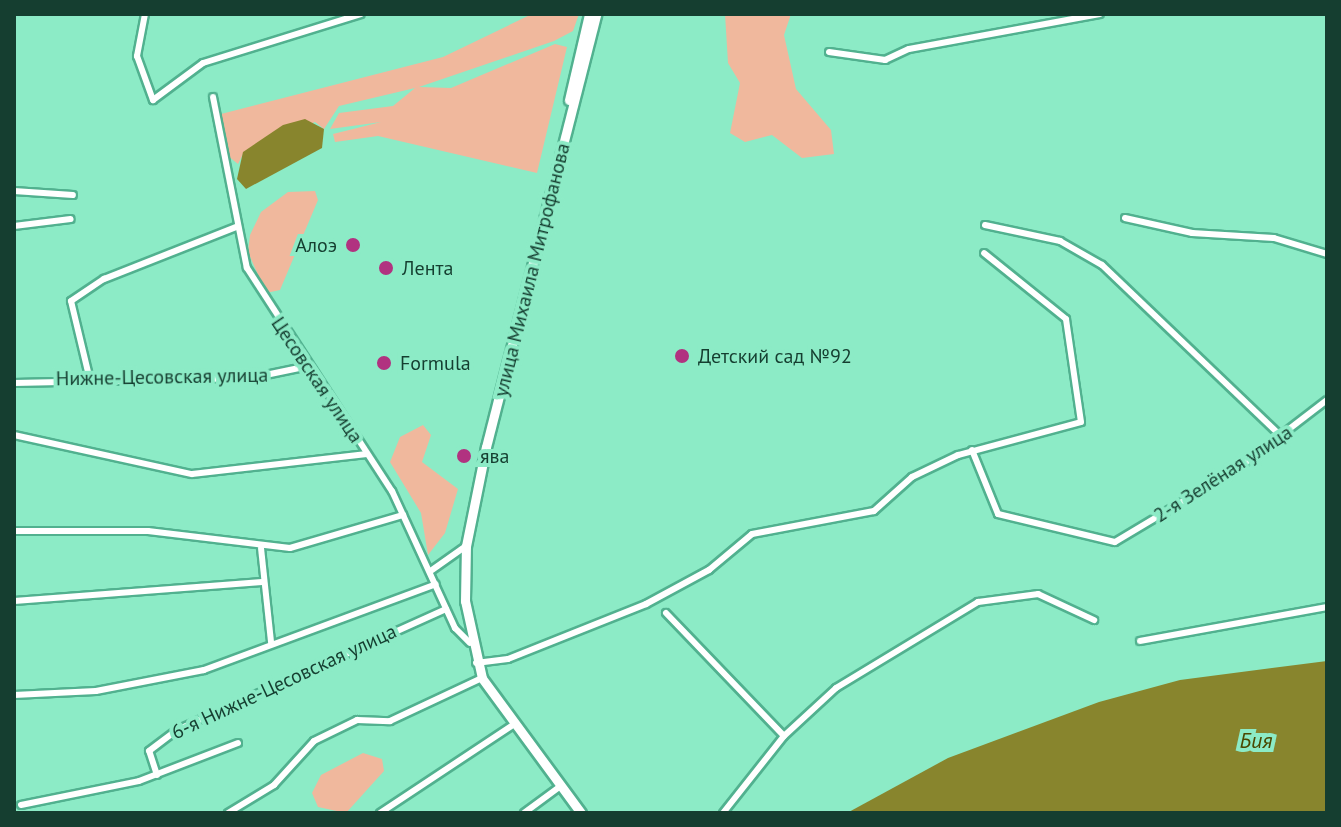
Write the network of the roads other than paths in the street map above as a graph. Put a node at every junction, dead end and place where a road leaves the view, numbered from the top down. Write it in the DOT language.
graph roads {
  1 [pos="145,14"];
  2 [pos="361,14"];
  3 [pos="589,14"];
  4 [pos="596,14"];
  5 [pos="1100,14"];
  6 [pos="589,27"];
  7 [pos="829,52"];
  8 [pos="213,97"];
  9 [pos="14,191"];
  10 [pos="73,195"];
  11 [pos="1125,218"];
  12 [pos="71,219"];
  13 [pos="985,225"];
  14 [pos="14,226"];
  15 [pos="236,227"];
  16 [pos="984,253"];
  17 [pos="1327,254"];
  18 [pos="309,366"];
  19 [pos="89,376"];
  20 [pos="14,383"];
  21 [pos="1327,400"];
  22 [pos="14,435"];
  23 [pos="1282,437"];
  24 [pos="972,450"];
  25 [pos="367,454"];
  26 [pos="403,515"];
  27 [pos="14,531"];
  28 [pos="466,546"];
  29 [pos="261,548"];
  30 [pos="432,570"];
  31 [pos="262,582"];
  32 [pos="436,584"];
  33 [pos="14,601"];
  34 [pos="1327,607"];
  35 [pos="446,609"];
  36 [pos="666,613"];
  37 [pos="1094,620"];
  38 [pos="1140,641"];
  39 [pos="271,642"];
  40 [pos="470,643"];
  41 [pos="475,663"];
  42 [pos="482,678"];
  43 [pos="15,695"];
  44 [pos="516,723"];
  45 [pos="784,736"];
  46 [pos="238,743"];
  47 [pos="157,775"];
  48 [pos="562,785"];
  49 [pos="21,805"];
  50 [pos="228,813"];
  51 [pos="380,813"];
  52 [pos="524,813"];
  53 [pos="581,813"];
  54 [pos="723,813"];
  1 -- 2 [label="street"];
  3 -- 6 [label="main road, улица Михаила Митрофанова"];
  4 -- 6 [label="main road, улица Михаила Митрофанова"];
  5 -- 7 [label="street"];
  6 -- 28 [label="main road, улица Михаила Митрофанова"];
  8 -- 15 [label="street, Цесовская улица"];
  9 -- 10 [label="street"];
  11 -- 17 [label="street"];
  12 -- 14 [label="street"];
  13 -- 23 [label="street"];
  15 -- 18 [label="street, Цесовская улица"];
  15 -- 19 [label="street"];
  16 -- 24 [label="street"];
  18 -- 19 [label="street, Нижне-Цесовская улица"];
  18 -- 25 [label="street, Цесовская улица"];
  19 -- 20 [label="street, Нижне-Цесовская улица"];
  21 -- 23 [label="street, 2-я Зелёная улица"];
  22 -- 25 [label="street"];
  23 -- 24 [label="street, 2-я Зелёная улица"];
  24 -- 41 [label="street"];
  25 -- 26 [label="street, Цесовская улица"];
  26 -- 29 [label="street"];
  26 -- 30 [label="street, Цесовская улица"];
  27 -- 29 [label="street"];
  28 -- 30 [label="street"];
  28 -- 40 [label="main road, улица Михаила Митрофанова"];
  29 -- 31 [label="street"];
  30 -- 32 [label="street, Цесовская улица"];
  31 -- 33 [label="street"];
  31 -- 39 [label="street"];
  32 -- 35 [label="street, Цесовская улица"];
  32 -- 39 [label="street"];
  34 -- 38 [label="street"];
  35 -- 40 [label="street, Цесовская улица"];
  35 -- 47 [label="street, 6-я Нижне-Цесовская улица"];
  36 -- 45 [label="street"];
  37 -- 45 [label="street"];
  39 -- 43 [label="street"];
  40 -- 41 [label="main road, улица Михаила Митрофанова"];
  41 -- 42 [label="main road, улица Михаила Митрофанова"];
  42 -- 44 [label="main road, улица Михаила Митрофанова"];
  42 -- 50 [label="street"];
  44 -- 48 [label="main road, улица Михаила Митрофанова"];
  44 -- 51 [label="street"];
  45 -- 54 [label="street"];
  46 -- 47 [label="street"];
  47 -- 49 [label="street"];
  48 -- 52 [label="street"];
  48 -- 53 [label="main road, улица Михаила Митрофанова"];
}
